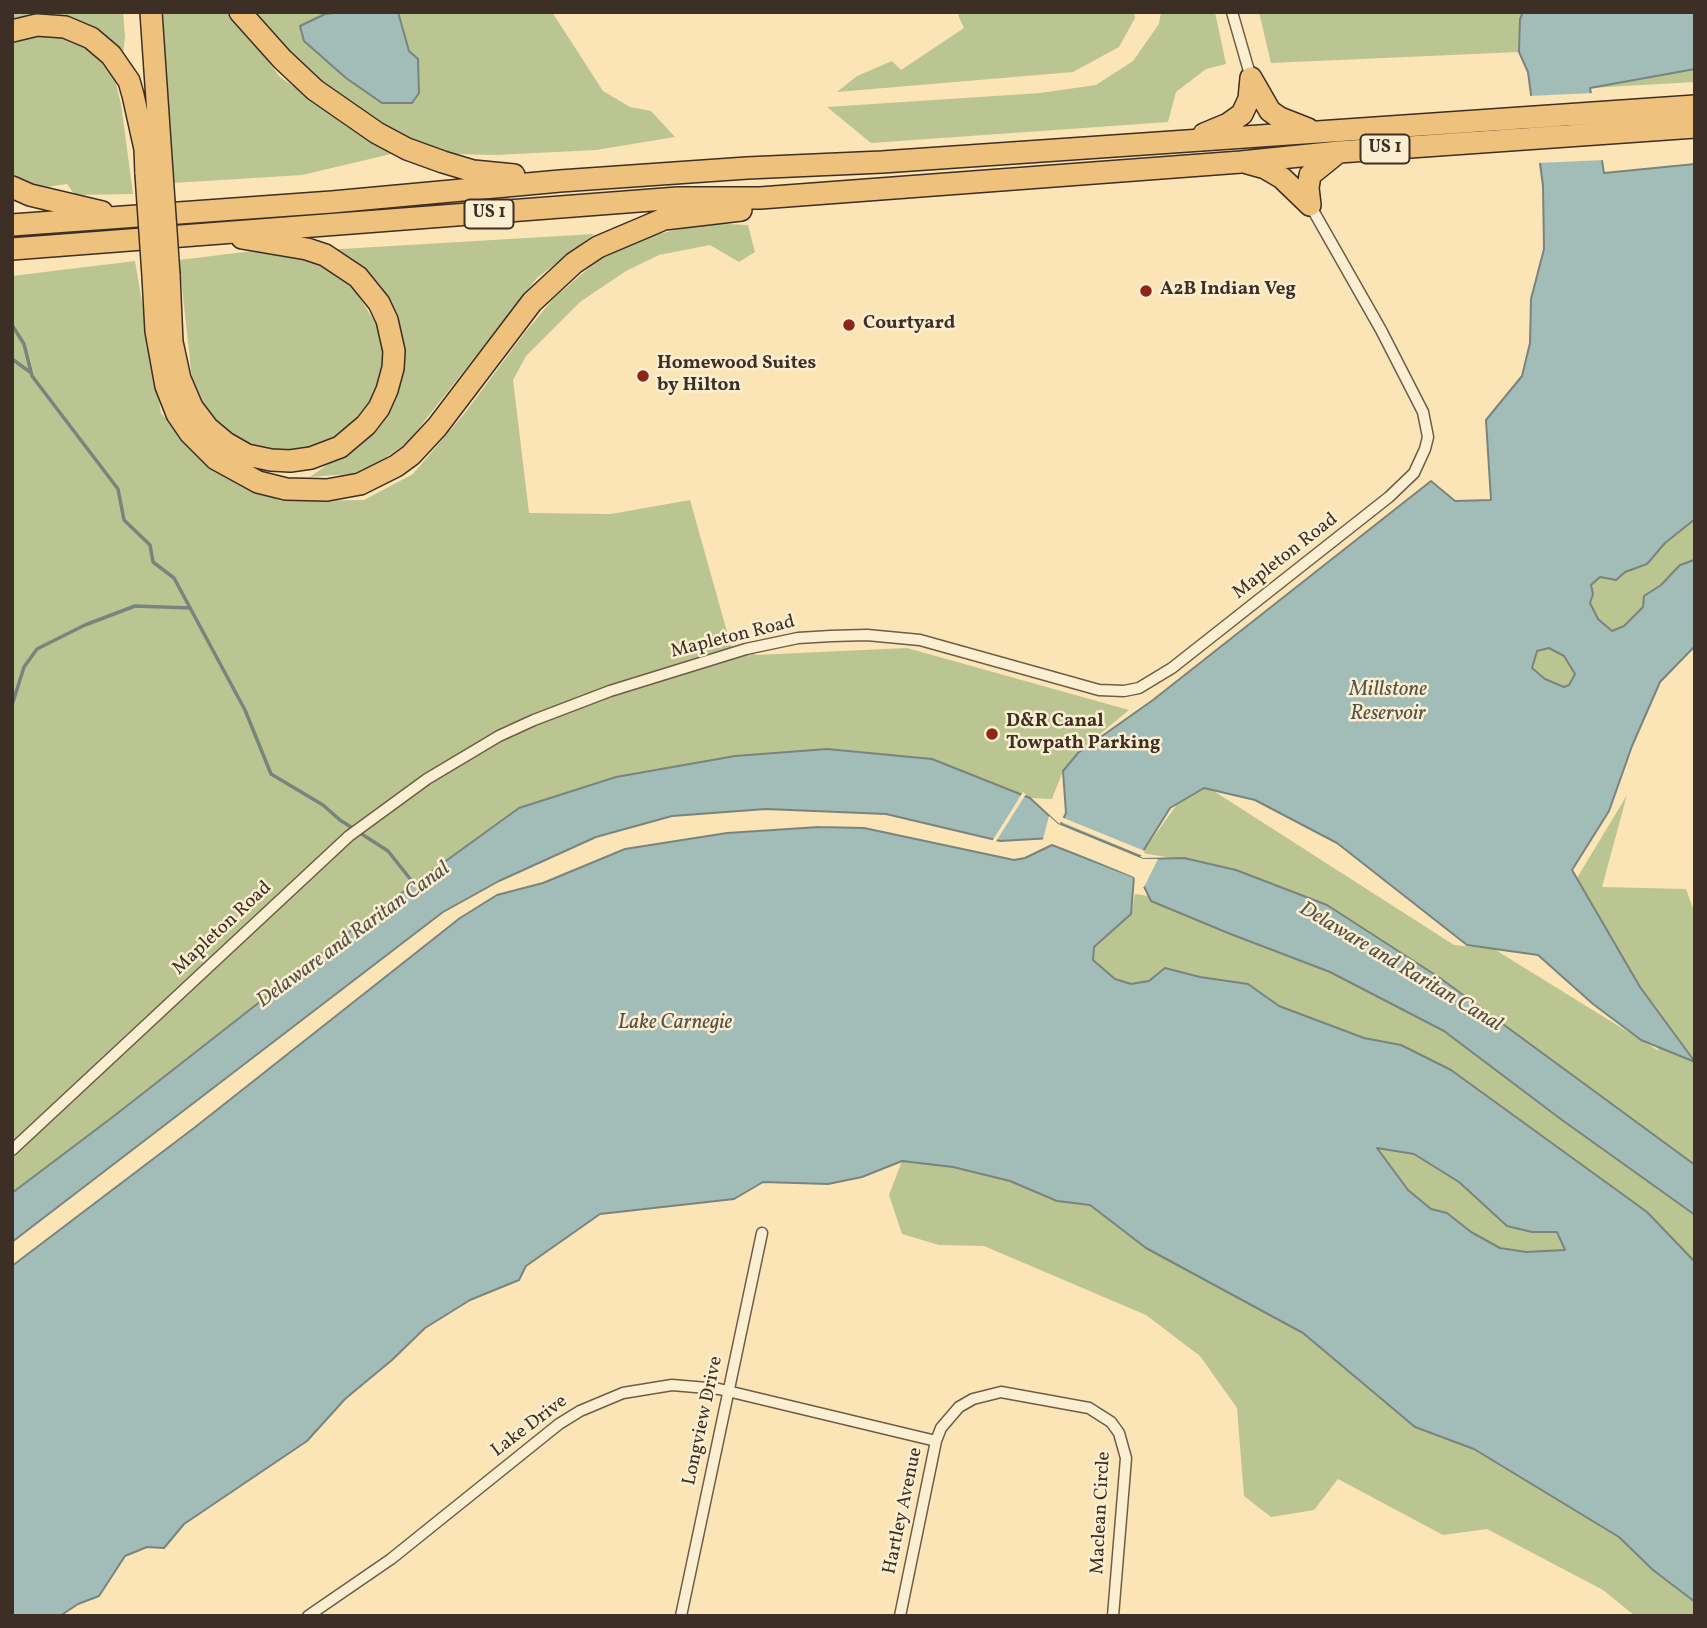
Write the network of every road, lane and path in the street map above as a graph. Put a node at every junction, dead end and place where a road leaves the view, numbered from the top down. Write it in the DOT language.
graph roads {
  1 [pos="138,12"];
  2 [pos="150,12"];
  3 [pos="240,12"];
  4 [pos="1232,12"];
  5 [pos="12,31"];
  6 [pos="1251,78"];
  7 [pos="1695,106"];
  8 [pos="1603,123"];
  9 [pos="1695,127"];
  10 [pos="1528,129"];
  11 [pos="1313,131"];
  12 [pos="1186,142"];
  13 [pos="145,149"];
  14 [pos="1339,152"];
  15 [pos="1241,162"];
  16 [pos="154,174"];
  17 [pos="561,181"];
  18 [pos="12,187"];
  19 [pos="760,198"];
  20 [pos="1310,205"];
  21 [pos="121,216"];
  22 [pos="12,225"];
  23 [pos="219,234"];
  24 [pos="12,249"];
  25 [pos="161,276"];
  26 [pos="12,1150"];
  27 [pos="762,1233"];
  28 [pos="728,1391"];
  29 [pos="985,1394"];
  30 [pos="936,1441"];
  31 [pos="309,1616"];
  32 [pos="681,1616"];
  33 [pos="900,1616"];
  34 [pos="1113,1616"];
  1 -- 13 [label="highway"];
  2 -- 16 [label="highway"];
  3 -- 17 [label="highway"];
  4 -- 6 [label="street"];
  5 -- 13 [label="highway"];
  6 -- 11 [label="highway"];
  6 -- 12 [label="highway"];
  7 -- 8 [label="highway, US 1"];
  8 -- 9 [label="highway, US 1"];
  8 -- 10 [label="highway, US 1"];
  8 -- 10 [label="highway, US 1"];
  10 -- 11 [label="highway, US 1"];
  10 -- 14 [label="highway, US 1"];
  11 -- 12 [label="highway, US 1"];
  12 -- 17 [label="highway, US 1"];
  13 -- 16 [label="highway"];
  14 -- 15 [label="highway, US 1"];
  14 -- 20 [label="highway"];
  15 -- 19 [label="highway, US 1"];
  15 -- 20 [label="highway"];
  16 -- 25 [label="highway, bridge"];
  17 -- 21 [label="highway, US 1"];
  18 -- 21 [label="highway"];
  19 -- 23 [label="highway, US 1"];
  19 -- 25 [label="highway"];
  20 -- 26 [label="street, Mapleton Road"];
  21 -- 22 [label="highway, US 1"];
  23 -- 24 [label="highway, US 1"];
  23 -- 25 [label="highway"];
  27 -- 28 [label="street, Longview Drive"];
  28 -- 30 [label="street, Lake Drive"];
  28 -- 31 [label="street, Lake Drive"];
  28 -- 32 [label="street, Longview Drive"];
  29 -- 30 [label="street, Hartley Avenue"];
  29 -- 34 [label="street, Maclean Circle"];
  30 -- 33 [label="street, Hartley Avenue"];
}
